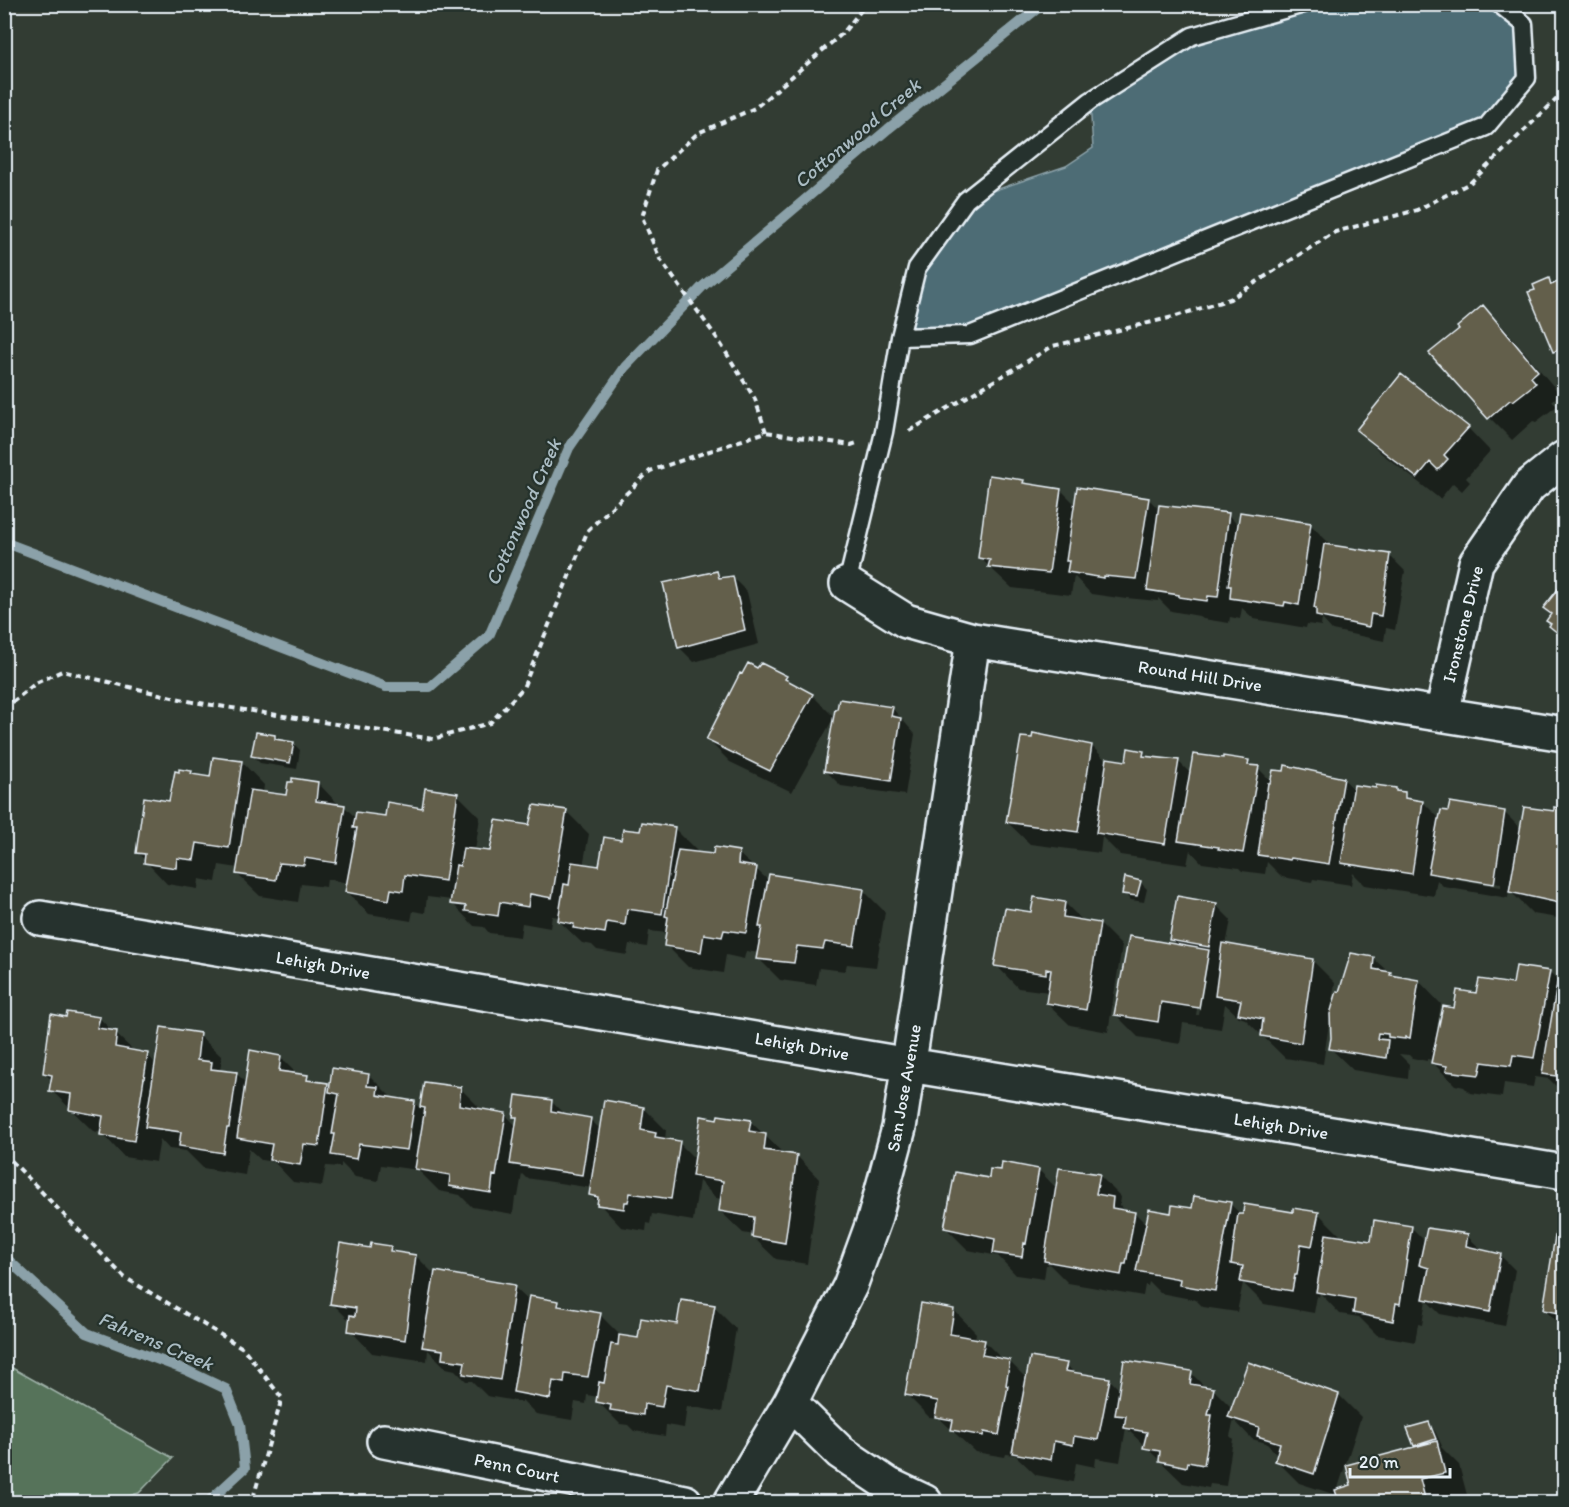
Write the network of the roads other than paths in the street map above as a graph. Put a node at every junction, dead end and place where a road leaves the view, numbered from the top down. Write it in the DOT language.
graph roads {
  1 [pos="1304,4"];
  2 [pos="1499,4"];
  3 [pos="900,337"];
  4 [pos="1564,458"];
  5 [pos="847,584"];
  6 [pos="973,640"];
  7 [pos="1442,714"];
  8 [pos="1564,734"];
  9 [pos="40,918"];
  10 [pos="909,1065"];
  11 [pos="1564,1172"];
  12 [pos="790,1403"];
  13 [pos="384,1441"];
  14 [pos="685,1503"];
  15 [pos="731,1503"];
  16 [pos="925,1503"];
  1 -- 3 [label="lane"];
  2 -- 3 [label="lane"];
  3 -- 5 [label="lane"];
  4 -- 7 [label="street, Ironstone Drive"];
  5 -- 6 [label="street, Round Hill Drive"];
  6 -- 7 [label="street, Round Hill Drive"];
  6 -- 10 [label="street, San Jose Avenue"];
  7 -- 8 [label="street, Round Hill Drive"];
  9 -- 10 [label="street, Lehigh Drive"];
  10 -- 11 [label="street, Lehigh Drive"];
  10 -- 12 [label="street, San Jose Avenue"];
  12 -- 15 [label="street, San Jose Avenue"];
  12 -- 16 [label="street"];
  13 -- 14 [label="street, Penn Court"];
}
